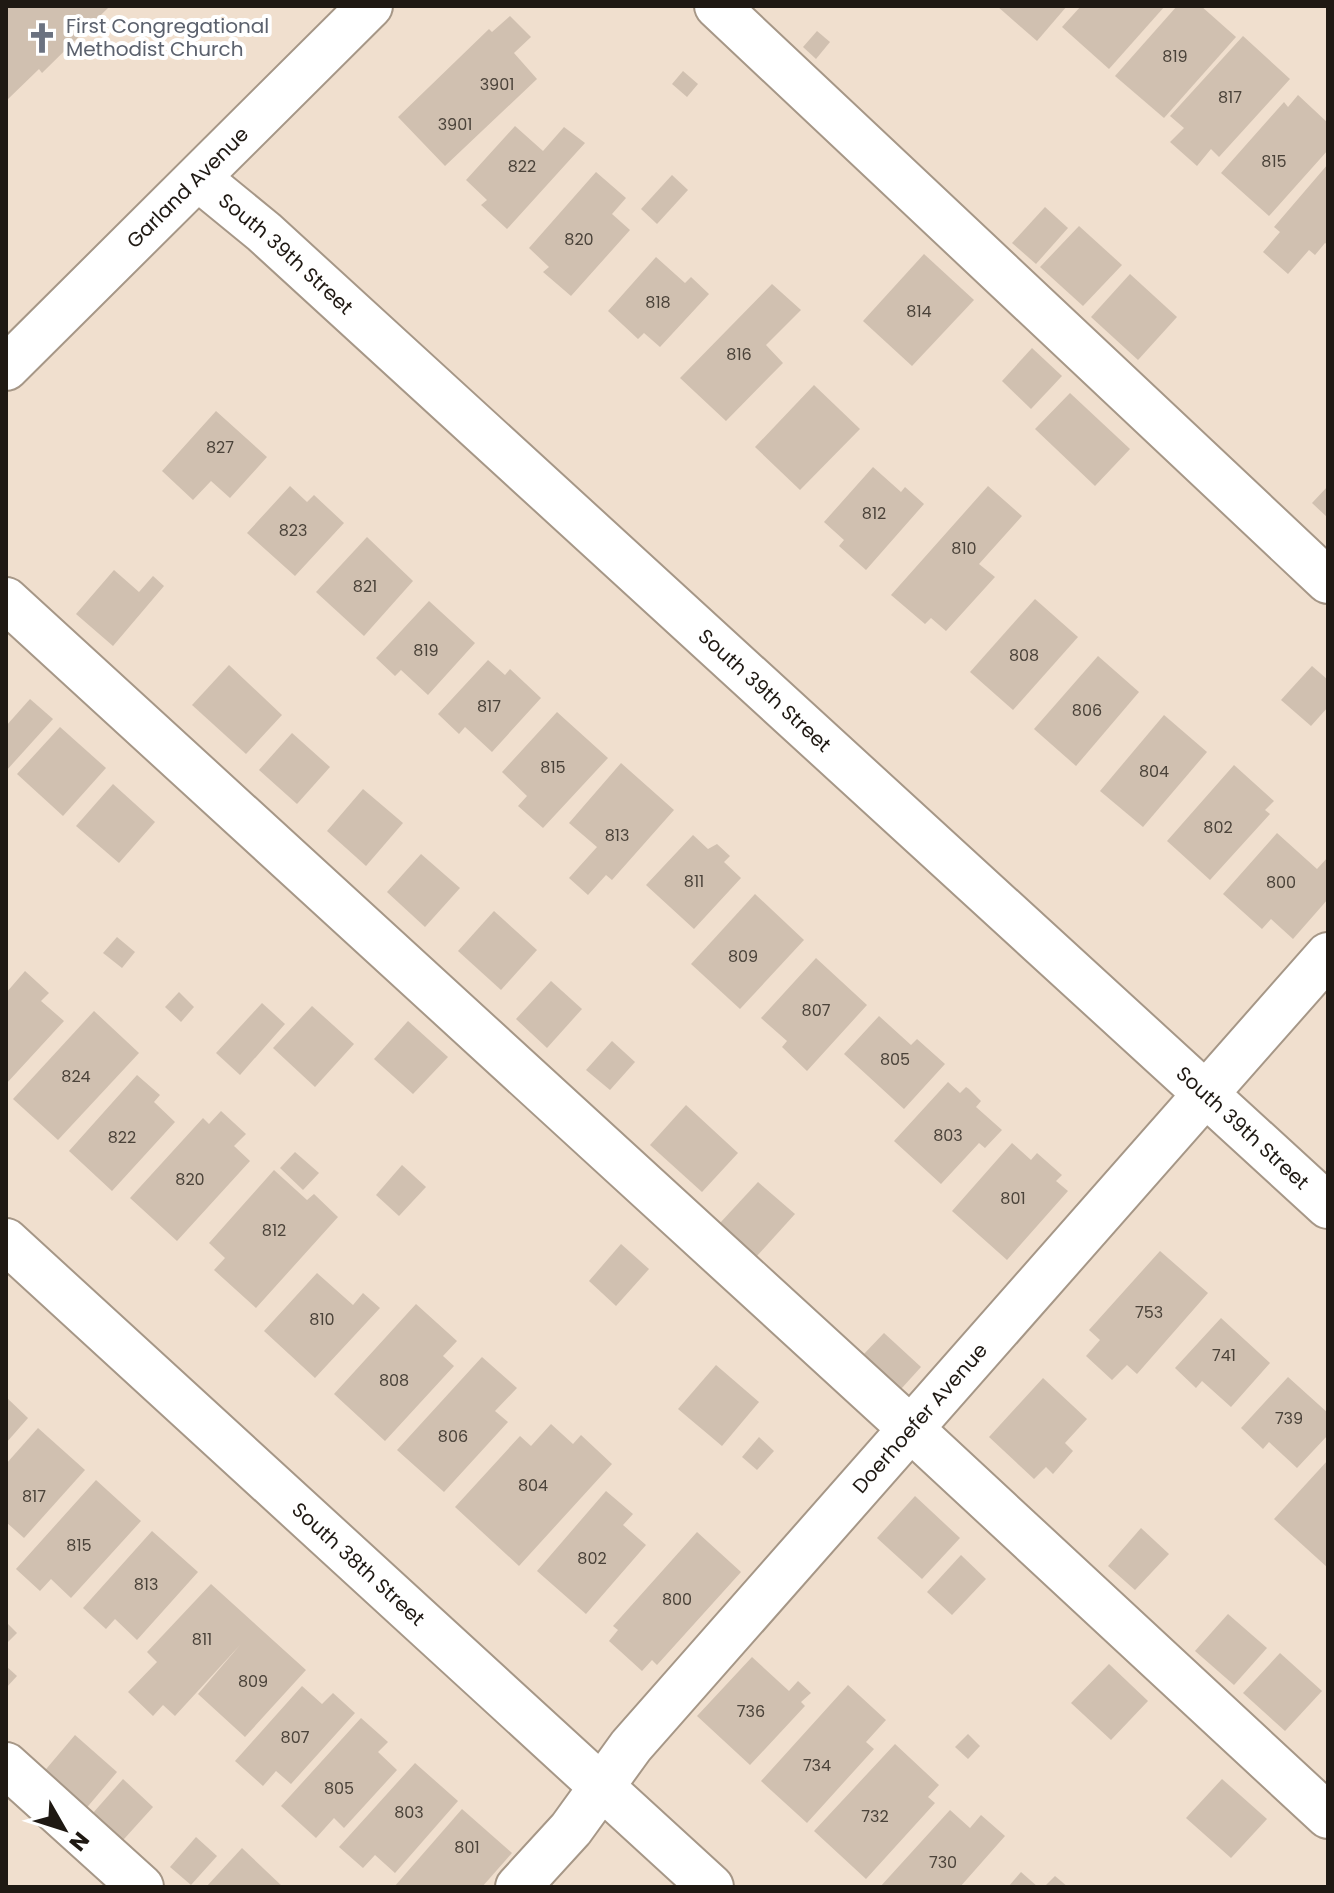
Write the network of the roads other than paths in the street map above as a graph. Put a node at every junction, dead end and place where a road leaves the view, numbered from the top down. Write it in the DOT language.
graph roads {
  1 [pos="717,6"];
  2 [pos="361,9"];
  3 [pos="198,178"];
  4 [pos="6,368"];
  5 [pos="1328,581"];
  6 [pos="6,600"];
  7 [pos="1328,955"];
  8 [pos="1205,1093"];
  9 [pos="1328,1206"];
  10 [pos="6,1241"];
  11 [pos="910,1428"];
  12 [pos="6,1765"];
  13 [pos="602,1787"];
  14 [pos="1328,1816"];
  15 [pos="141,1887"];
  16 [pos="518,1887"];
  17 [pos="711,1887"];
  1 -- 5 [label="street"];
  2 -- 3 [label="street, Garland Avenue"];
  3 -- 4 [label="street, Garland Avenue"];
  3 -- 8 [label="street, South 39th Street"];
  6 -- 11 [label="street"];
  7 -- 8 [label="street, Doerhoefer Avenue"];
  8 -- 9 [label="street, South 39th Street"];
  8 -- 11 [label="street, Doerhoefer Avenue"];
  10 -- 13 [label="street, South 38th Street"];
  11 -- 13 [label="street, Doerhoefer Avenue"];
  11 -- 14 [label="street"];
  12 -- 15 [label="street"];
  13 -- 16 [label="street, Doerhoefer Avenue"];
  13 -- 17 [label="street, South 38th Street"];
}
